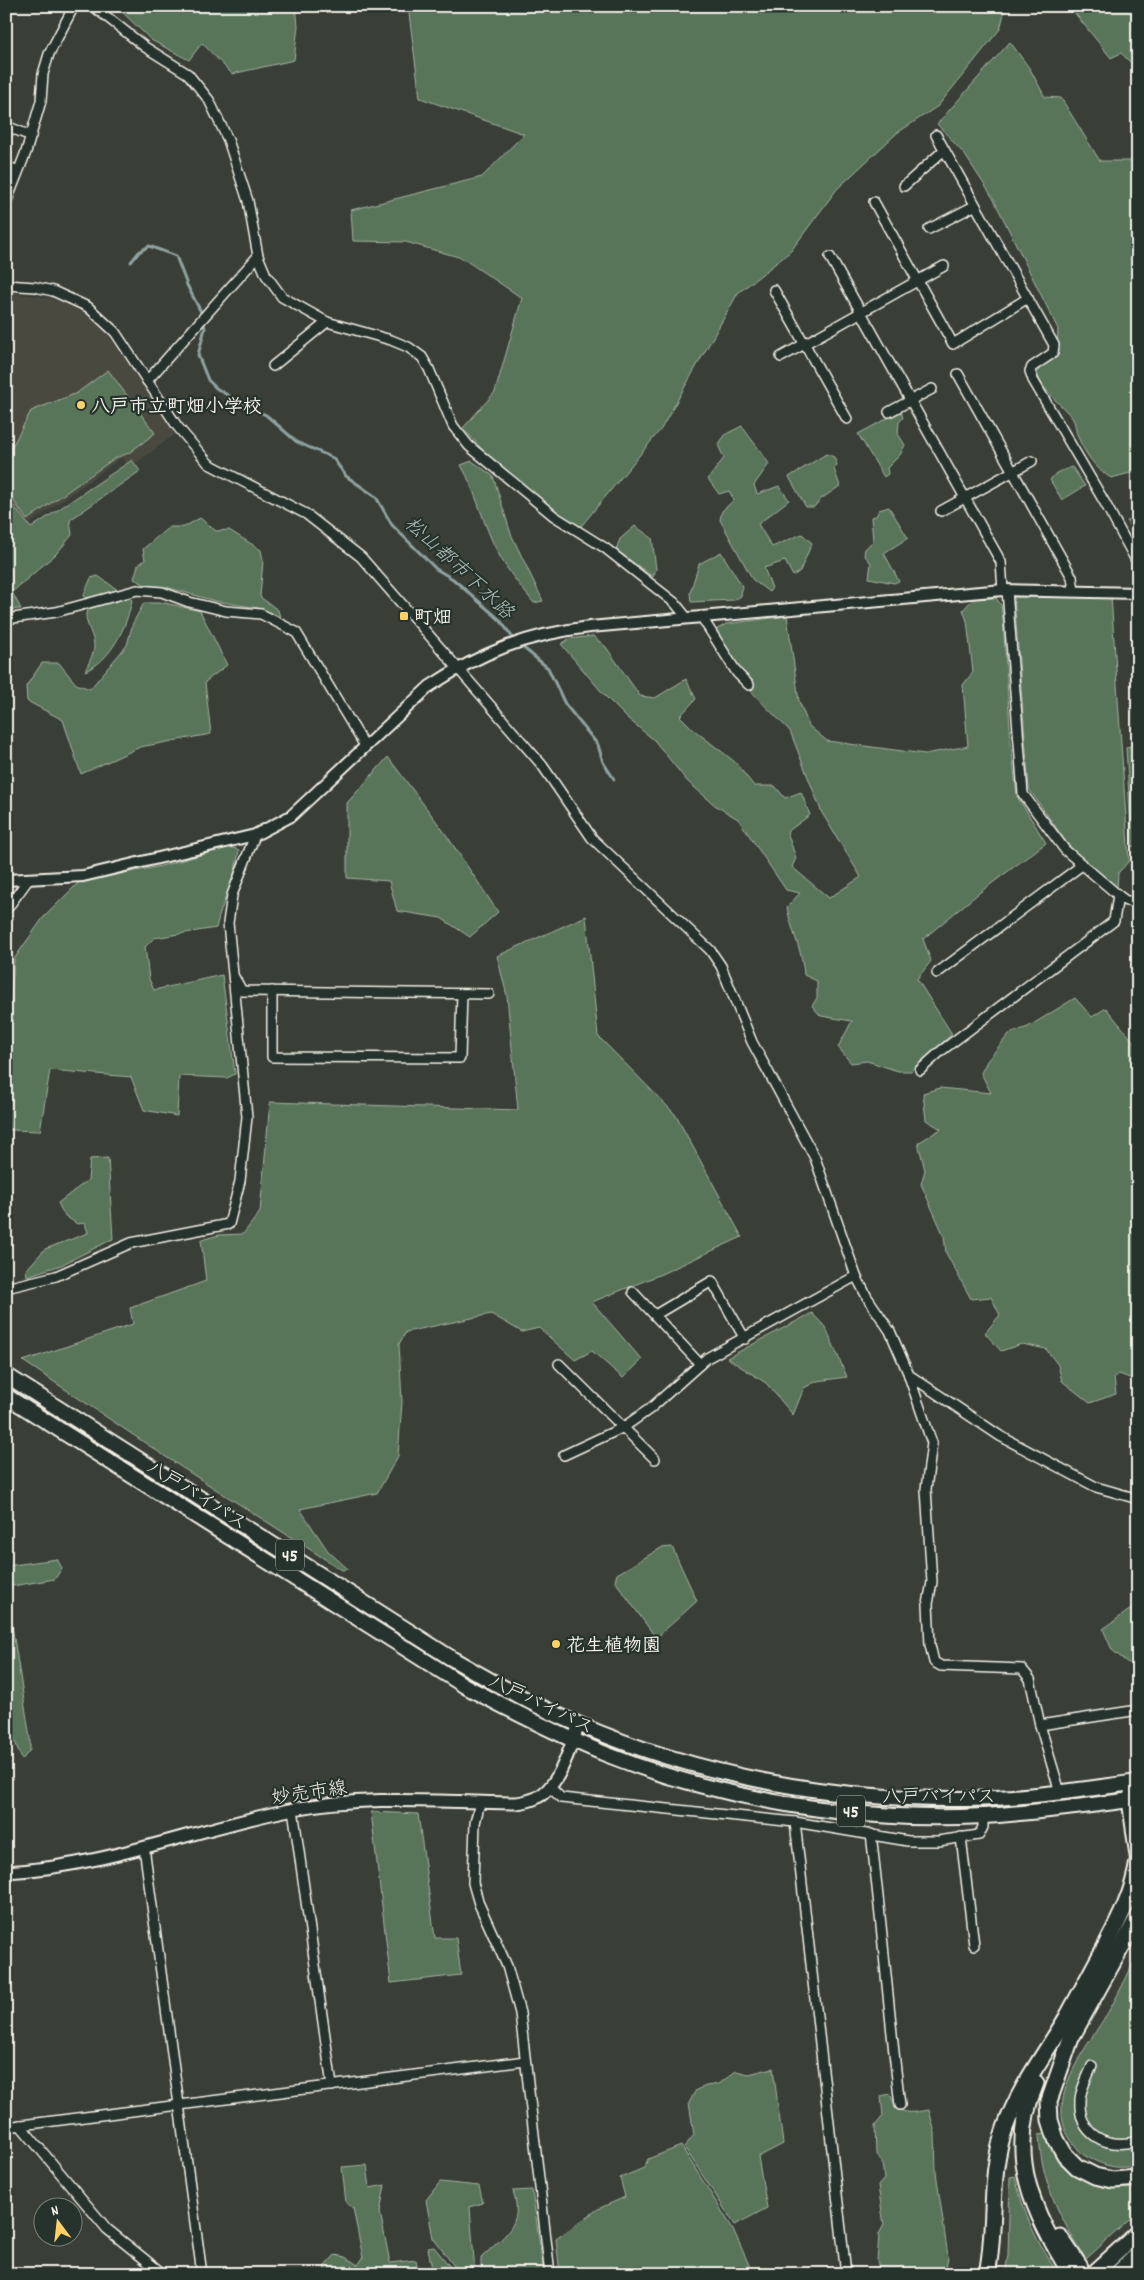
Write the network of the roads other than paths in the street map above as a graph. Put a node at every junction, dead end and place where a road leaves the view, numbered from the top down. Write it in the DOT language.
graph roads {
  1 [pos="74,6"];
  2 [pos="93,6"];
  3 [pos="6,126"];
  4 [pos="31,136"];
  5 [pos="936,136"];
  6 [pos="943,151"];
  7 [pos="6,166"];
  8 [pos="18,171"];
  9 [pos="904,186"];
  10 [pos="6,202"];
  11 [pos="874,202"];
  12 [pos="974,206"];
  13 [pos="929,230"];
  14 [pos="258,256"];
  15 [pos="830,257"];
  16 [pos="944,266"];
  17 [pos="917,281"];
  18 [pos="6,285"];
  19 [pos="774,290"];
  20 [pos="1028,298"];
  21 [pos="862,312"];
  22 [pos="327,322"];
  23 [pos="804,344"];
  24 [pos="781,357"];
  25 [pos="273,366"];
  26 [pos="958,374"];
  27 [pos="148,381"];
  28 [pos="932,389"];
  29 [pos="911,400"];
  30 [pos="889,412"];
  31 [pos="847,419"];
  32 [pos="1032,461"];
  33 [pos="1013,472"];
  34 [pos="964,498"];
  35 [pos="941,511"];
  36 [pos="1138,564"];
  37 [pos="1005,590"];
  38 [pos="1074,591"];
  39 [pos="1138,593"];
  40 [pos="701,616"];
  41 [pos="687,618"];
  42 [pos="6,619"];
  43 [pos="456,669"];
  44 [pos="749,685"];
  45 [pos="365,746"];
  46 [pos="256,835"];
  47 [pos="1082,865"];
  48 [pos="6,880"];
  49 [pos="28,880"];
  50 [pos="1118,896"];
  51 [pos="1138,901"];
  52 [pos="6,910"];
  53 [pos="937,973"];
  54 [pos="233,975"];
  55 [pos="272,991"];
  56 [pos="462,994"];
  57 [pos="489,994"];
  58 [pos="920,1070"];
  59 [pos="856,1276"];
  60 [pos="6,1288"];
  61 [pos="634,1292"];
  62 [pos="655,1315"];
  63 [pos="745,1339"];
  64 [pos="559,1364"];
  65 [pos="700,1364"];
  66 [pos="6,1375"];
  67 [pos="909,1375"];
  68 [pos="6,1396"];
  69 [pos="624,1427"];
  70 [pos="564,1455"];
  71 [pos="655,1459"];
  72 [pos="1138,1488"];
  73 [pos="1135,1498"];
  74 [pos="1138,1710"];
  75 [pos="579,1725"];
  76 [pos="1040,1725"];
  77 [pos="573,1740"];
  78 [pos="1137,1783"];
  79 [pos="550,1787"];
  80 [pos="1060,1792"];
  81 [pos="1134,1800"];
  82 [pos="480,1802"];
  83 [pos="293,1809"];
  84 [pos="983,1816"];
  85 [pos="795,1822"];
  86 [pos="871,1834"];
  87 [pos="961,1838"];
  88 [pos="144,1847"];
  89 [pos="1138,1856"];
  90 [pos="1138,1861"];
  91 [pos="6,1872"];
  92 [pos="1138,1917"];
  93 [pos="974,1945"];
  94 [pos="1066,2019"];
  95 [pos="1071,2038"];
  96 [pos="525,2061"];
  97 [pos="1092,2066"];
  98 [pos="332,2086"];
  99 [pos="179,2105"];
  100 [pos="900,2105"];
  101 [pos="20,2125"];
  102 [pos="6,2127"];
  103 [pos="1138,2141"];
  104 [pos="1138,2178"];
  105 [pos="1138,2233"];
  106 [pos="1138,2254"];
  107 [pos="1081,2271"];
  108 [pos="163,2274"];
  109 [pos="202,2274"];
  110 [pos="550,2274"];
  111 [pos="846,2274"];
  112 [pos="987,2274"];
  113 [pos="1117,2274"];
  1 -- 4 [label="street"];
  2 -- 14 [label="street"];
  3 -- 4 [label="street"];
  4 -- 8 [label="street"];
  5 -- 6 [label="street"];
  6 -- 9 [label="street"];
  6 -- 12 [label="street"];
  7 -- 8 [label="street"];
  8 -- 10 [label="street"];
  11 -- 17 [label="street"];
  12 -- 13 [label="street"];
  12 -- 20 [label="street"];
  14 -- 22 [label="street"];
  14 -- 27 [label="street"];
  15 -- 21 [label="street"];
  16 -- 17 [label="street"];
  17 -- 20 [label="street"];
  17 -- 21 [label="street"];
  18 -- 27 [label="street"];
  19 -- 23 [label="street"];
  20 -- 36 [label="street"];
  21 -- 23 [label="street"];
  21 -- 29 [label="street"];
  22 -- 25 [label="street"];
  22 -- 41 [label="street"];
  23 -- 24 [label="street"];
  23 -- 31 [label="street"];
  26 -- 33 [label="street"];
  27 -- 43 [label="street"];
  28 -- 29 [label="street"];
  29 -- 30 [label="street"];
  29 -- 34 [label="street"];
  32 -- 33 [label="street"];
  33 -- 34 [label="street"];
  33 -- 38 [label="street"];
  34 -- 35 [label="street"];
  34 -- 37 [label="street"];
  37 -- 38 [label="street"];
  37 -- 40 [label="street"];
  37 -- 47 [label="street"];
  38 -- 39 [label="street"];
  40 -- 41 [label="street"];
  40 -- 44 [label="street"];
  41 -- 43 [label="street"];
  42 -- 45 [label="street"];
  43 -- 45 [label="street"];
  43 -- 59 [label="street"];
  45 -- 46 [label="street"];
  46 -- 49 [label="street"];
  46 -- 54 [label="street"];
  47 -- 50 [label="street"];
  47 -- 53 [label="street"];
  48 -- 49 [label="street"];
  49 -- 52 [label="street"];
  50 -- 51 [label="street"];
  50 -- 58 [label="street"];
  54 -- 55 [label="street"];
  54 -- 60 [label="street"];
  55 -- 56 [label="street"];
  55 -- 56 [label="street"];
  56 -- 57 [label="street"];
  59 -- 63 [label="street"];
  59 -- 67 [label="street"];
  61 -- 62 [label="street"];
  62 -- 63 [label="street"];
  62 -- 65 [label="street"];
  63 -- 65 [label="street"];
  64 -- 69 [label="street"];
  65 -- 69 [label="street"];
  66 -- 75 [label="highway, 八戸バイパス / 45"];
  67 -- 73 [label="street"];
  67 -- 76 [label="street"];
  68 -- 77 [label="highway, 八戸バイパス / 45"];
  69 -- 70 [label="street"];
  69 -- 71 [label="street"];
  72 -- 73 [label="street"];
  74 -- 76 [label="street"];
  75 -- 77 [label="main road, 妙売市線"];
  75 -- 80 [label="highway, 八戸バイパス / 45"];
  76 -- 80 [label="street"];
  77 -- 79 [label="main road, 妙売市線"];
  77 -- 84 [label="highway, 八戸バイパス / 45"];
  78 -- 80 [label="highway, 八戸バイパス / 45"];
  78 -- 81 [label="highway"];
  79 -- 82 [label="main road, 妙売市線"];
  79 -- 85 [label="street"];
  81 -- 84 [label="highway, 八戸バイパス / 45"];
  81 -- 89 [label="highway"];
  82 -- 83 [label="main road, 妙売市線"];
  82 -- 96 [label="street"];
  83 -- 88 [label="main road, 妙売市線"];
  83 -- 98 [label="street"];
  84 -- 87 [label="street"];
  85 -- 86 [label="street"];
  85 -- 111 [label="street"];
  86 -- 87 [label="street"];
  86 -- 100 [label="street"];
  87 -- 93 [label="street"];
  88 -- 91 [label="main road, 妙売市線"];
  88 -- 99 [label="street"];
  90 -- 94 [label="highway"];
  92 -- 95 [label="highway"];
  94 -- 107 [label="highway"];
  94 -- 112 [label="highway"];
  95 -- 104 [label="highway"];
  95 -- 107 [label="highway"];
  96 -- 98 [label="street"];
  96 -- 110 [label="street"];
  97 -- 103 [label="street"];
  98 -- 99 [label="street"];
  99 -- 101 [label="street"];
  99 -- 109 [label="street"];
  101 -- 102 [label="street"];
  101 -- 108 [label="street"];
  105 -- 107 [label="highway"];
  106 -- 113 [label="highway"];
}
